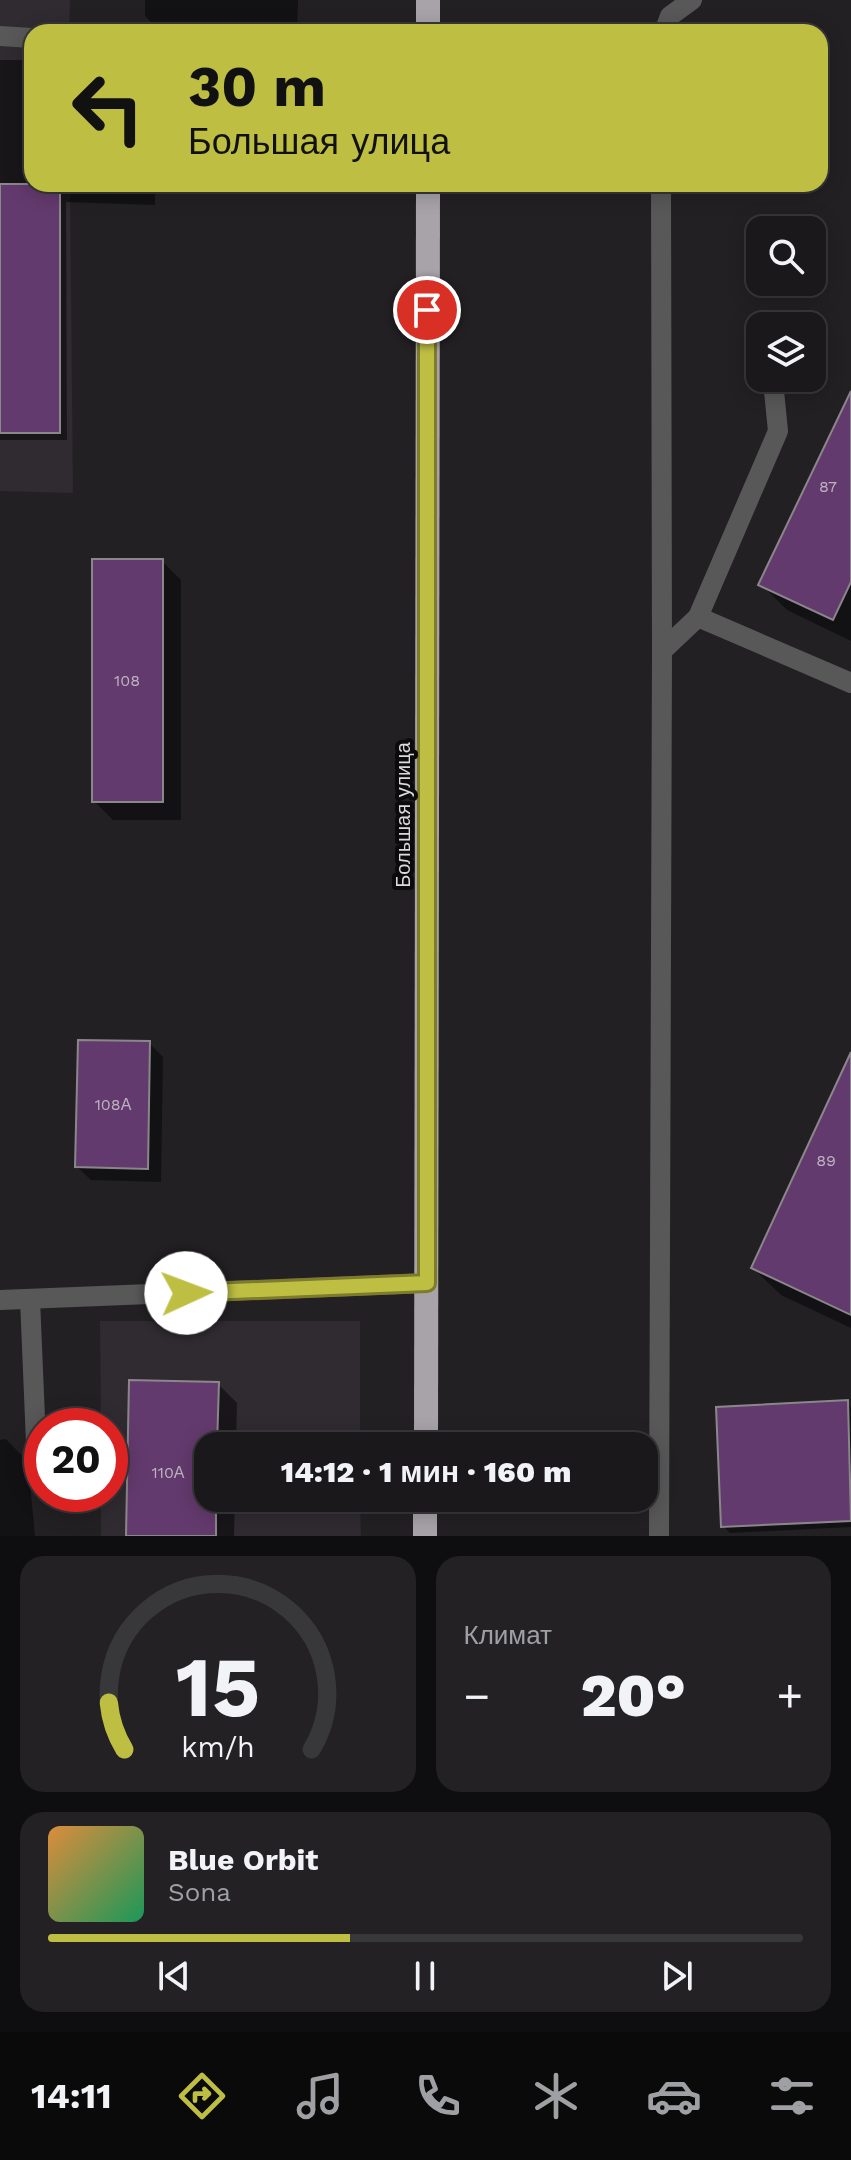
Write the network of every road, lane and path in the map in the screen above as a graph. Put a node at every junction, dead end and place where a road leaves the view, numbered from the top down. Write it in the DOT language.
graph roads {
  1 [pos="428,0"];
  2 [pos="692,0"];
  3 [pos="428,24"];
  4 [pos="667,24"];
  5 [pos="0,36"];
  6 [pos="24,38"];
  7 [pos="428,192"];
  8 [pos="661,192"];
  9 [pos="774,392"];
  10 [pos="698,617"];
  11 [pos="662,651"];
  12 [pos="851,683"];
  13 [pos="427,1283"];
  14 [pos="30,1299"];
  15 [pos="0,1300"];
  16 [pos="35,1408"];
  17 [pos="426,1432"];
  18 [pos="425,1512"];
  19 [pos="425,1536"];
  20 [pos="659,1536"];
  1 -- 3 [label="highway"];
  2 -- 4 [label="street"];
  5 -- 6 [label="street"];
  7 -- 13 [label="highway, Большая улица"];
  8 -- 11 [label="street"];
  9 -- 10 [label="street"];
  10 -- 11 [label="street"];
  10 -- 12 [label="street"];
  11 -- 20 [label="street"];
  13 -- 14 [label="street"];
  13 -- 17 [label="highway, Большая улица"];
  14 -- 15 [label="street"];
  14 -- 16 [label="street"];
  18 -- 19 [label="highway"];
}
